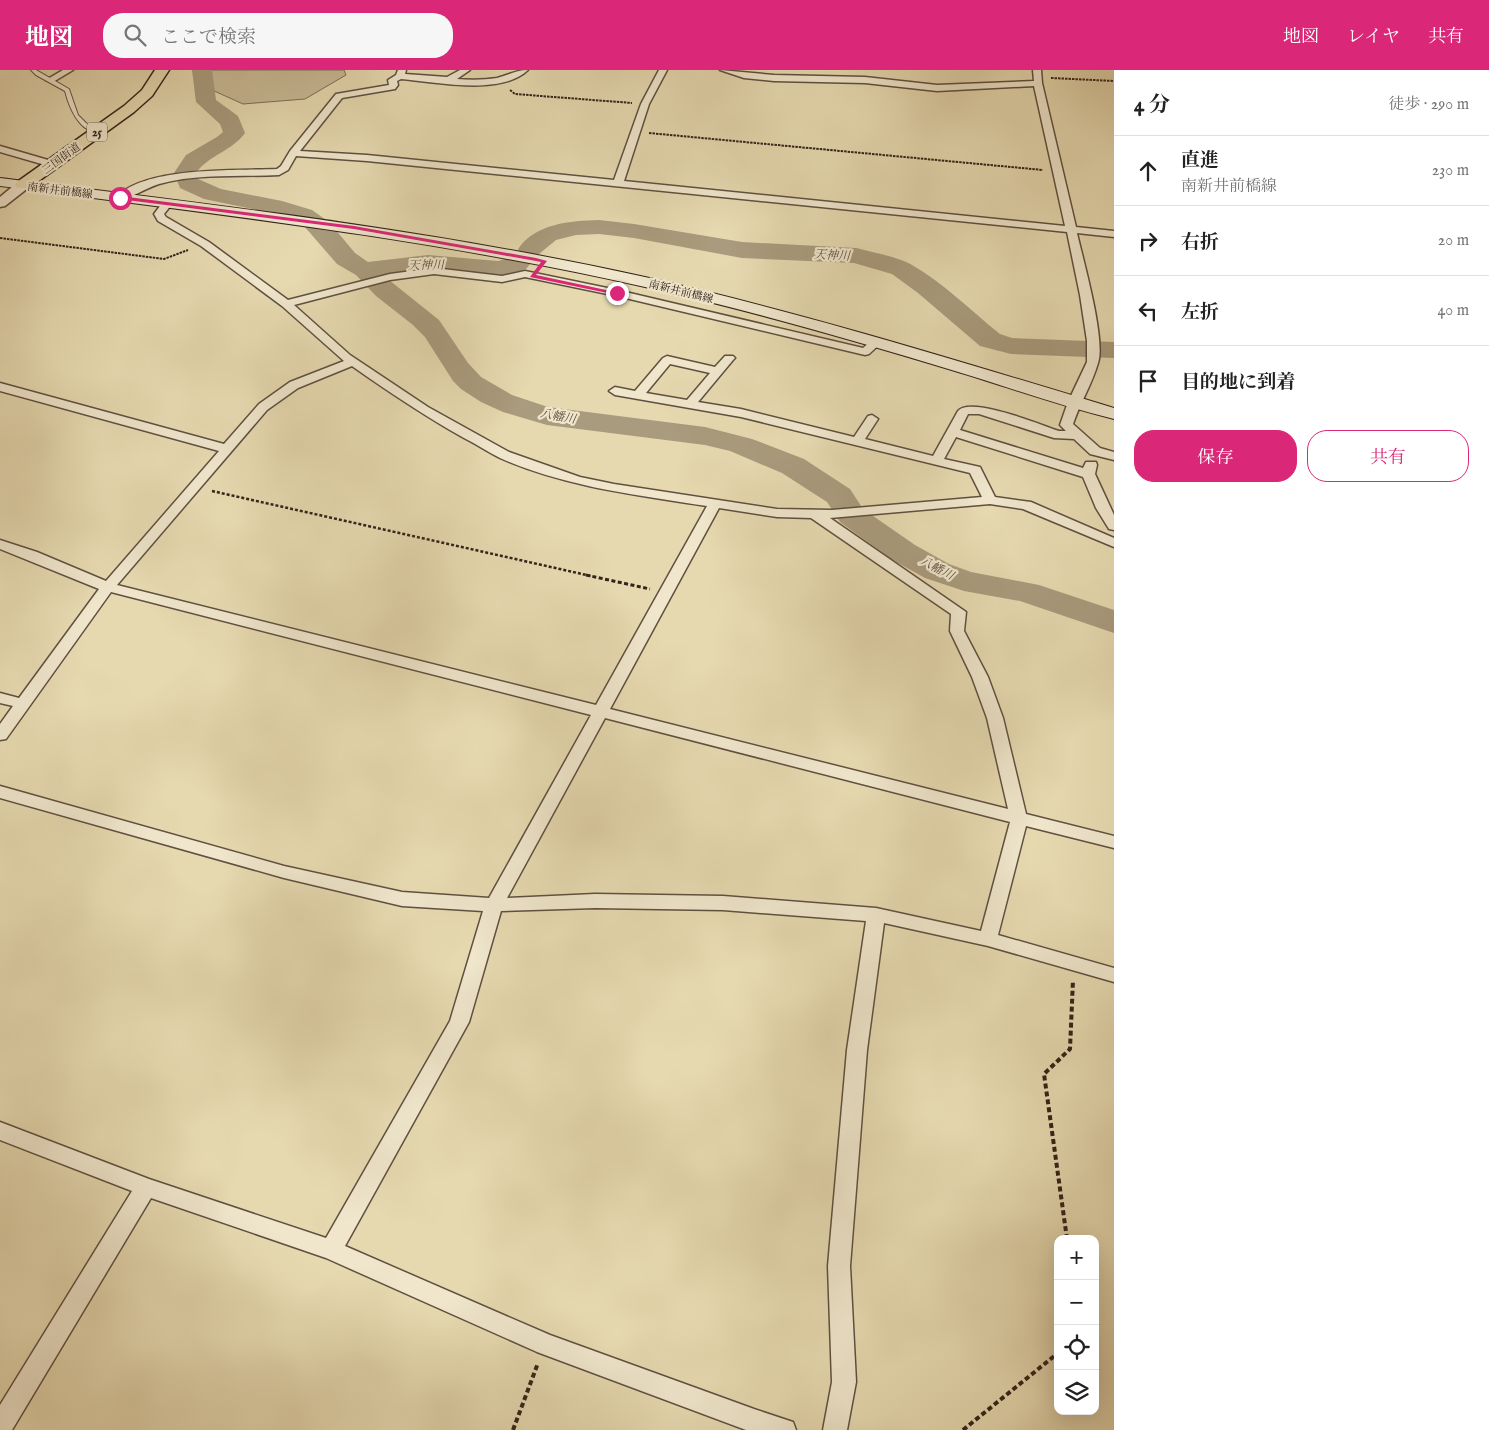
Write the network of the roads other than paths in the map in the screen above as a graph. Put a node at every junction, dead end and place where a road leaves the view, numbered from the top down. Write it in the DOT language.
graph roads {
  1 [pos="33,70"];
  2 [pos="69,70"];
  3 [pos="162,70"];
  4 [pos="466,70"];
  5 [pos="524,70"];
  6 [pos="663,70"];
  7 [pos="724,70"];
  8 [pos="401,73"];
  9 [pos="1038,77"];
  10 [pos="50,80"];
  11 [pos="448,80"];
  12 [pos="97,132"];
  13 [pos="0,149"];
  14 [pos="293,153"];
  15 [pos="52,164"];
  16 [pos="0,182"];
  17 [pos="618,184"];
  18 [pos="23,185"];
  19 [pos="120,198"];
  20 [pos="0,203"];
  21 [pos="167,204"];
  22 [pos="1070,230"];
  23 [pos="1114,234"];
  24 [pos="544,261"];
  25 [pos="532,276"];
  26 [pos="390,277"];
  27 [pos="633,280"];
  28 [pos="353,288"];
  29 [pos="617,293"];
  30 [pos="286,304"];
  31 [pos="876,342"];
  32 [pos="729,358"];
  33 [pos="353,362"];
  34 [pos="718,371"];
  35 [pos="0,387"];
  36 [pos="614,391"];
  37 [pos="638,395"];
  38 [pos="1074,402"];
  39 [pos="690,404"];
  40 [pos="1114,414"];
  41 [pos="872,419"];
  42 [pos="952,432"];
  43 [pos="1077,435"];
  44 [pos="858,441"];
  45 [pos="227,449"];
  46 [pos="1095,451"];
  47 [pos="1114,456"];
  48 [pos="937,460"];
  49 [pos="1088,474"];
  50 [pos="990,500"];
  51 [pos="715,503"];
  52 [pos="815,514"];
  53 [pos="1114,526"];
  54 [pos="1114,543"];
  55 [pos="0,544"];
  56 [pos="108,587"];
  57 [pos="0,698"];
  58 [pos="24,704"];
  59 [pos="599,712"];
  60 [pos="0,736"];
  61 [pos="0,792"];
  62 [pos="1019,818"];
  63 [pos="1114,842"];
  64 [pos="494,905"];
  65 [pos="876,915"];
  66 [pos="988,939"];
  67 [pos="1114,975"];
  68 [pos="0,1131"];
  69 [pos="146,1187"];
  70 [pos="332,1250"];
  71 [pos="0,1427"];
  72 [pos="784,1430"];
  73 [pos="835,1430"];
  1 -- 10 [label="lane"];
  2 -- 10 [label="street"];
  3 -- 12 [label="main road, 三国街道 / 25"];
  4 -- 11 [label="street"];
  5 -- 11 [label="street"];
  6 -- 17 [label="street"];
  7 -- 9 [label="street"];
  8 -- 11 [label="street"];
  8 -- 14 [label="street"];
  9 -- 22 [label="street"];
  10 -- 12 [label="lane"];
  12 -- 15 [label="main road, 三国街道 / 25"];
  13 -- 15 [label="street"];
  14 -- 17 [label="street"];
  14 -- 19 [label="street"];
  15 -- 18 [label="main road, 三国街道 / 25"];
  16 -- 18 [label="main road, 南新井前橋線"];
  17 -- 22 [label="street"];
  18 -- 19 [label="main road, 南新井前橋線"];
  18 -- 20 [label="street, 三国街道"];
  19 -- 21 [label="main road, 南新井前橋線"];
  21 -- 24 [label="main road, 南新井前橋線"];
  21 -- 30 [label="street"];
  22 -- 23 [label="street"];
  22 -- 38 [label="street"];
  24 -- 25 [label="street"];
  24 -- 27 [label="main road, 南新井前橋線"];
  25 -- 26 [label="street"];
  25 -- 29 [label="street"];
  26 -- 28 [label="street"];
  27 -- 29 [label="street"];
  27 -- 31 [label="main road, 南新井前橋線"];
  28 -- 30 [label="street"];
  29 -- 31 [label="street"];
  30 -- 33 [label="street"];
  31 -- 38 [label="main road, 南新井前橋線"];
  32 -- 34 [label="street"];
  33 -- 45 [label="street"];
  33 -- 51 [label="street"];
  34 -- 37 [label="street"];
  34 -- 39 [label="street"];
  35 -- 45 [label="street"];
  36 -- 37 [label="street"];
  37 -- 39 [label="street"];
  38 -- 40 [label="main road, 南新井前橋線"];
  38 -- 43 [label="street"];
  39 -- 44 [label="street"];
  41 -- 44 [label="street"];
  42 -- 43 [label="street"];
  42 -- 48 [label="street"];
  42 -- 49 [label="street"];
  43 -- 46 [label="street"];
  44 -- 48 [label="street"];
  45 -- 56 [label="street"];
  46 -- 47 [label="street"];
  46 -- 49 [label="street"];
  48 -- 50 [label="street"];
  49 -- 53 [label="street"];
  50 -- 52 [label="street"];
  50 -- 54 [label="street"];
  51 -- 52 [label="street"];
  51 -- 59 [label="street"];
  52 -- 62 [label="street"];
  55 -- 56 [label="street"];
  56 -- 58 [label="street"];
  56 -- 59 [label="street"];
  57 -- 58 [label="street"];
  58 -- 60 [label="street"];
  59 -- 62 [label="street"];
  59 -- 64 [label="street"];
  61 -- 64 [label="street"];
  62 -- 63 [label="street"];
  62 -- 66 [label="street"];
  64 -- 65 [label="street"];
  64 -- 70 [label="street"];
  65 -- 66 [label="street"];
  65 -- 73 [label="street"];
  66 -- 67 [label="street"];
  68 -- 69 [label="street"];
  69 -- 70 [label="street"];
  69 -- 71 [label="street"];
  70 -- 72 [label="street"];
}
